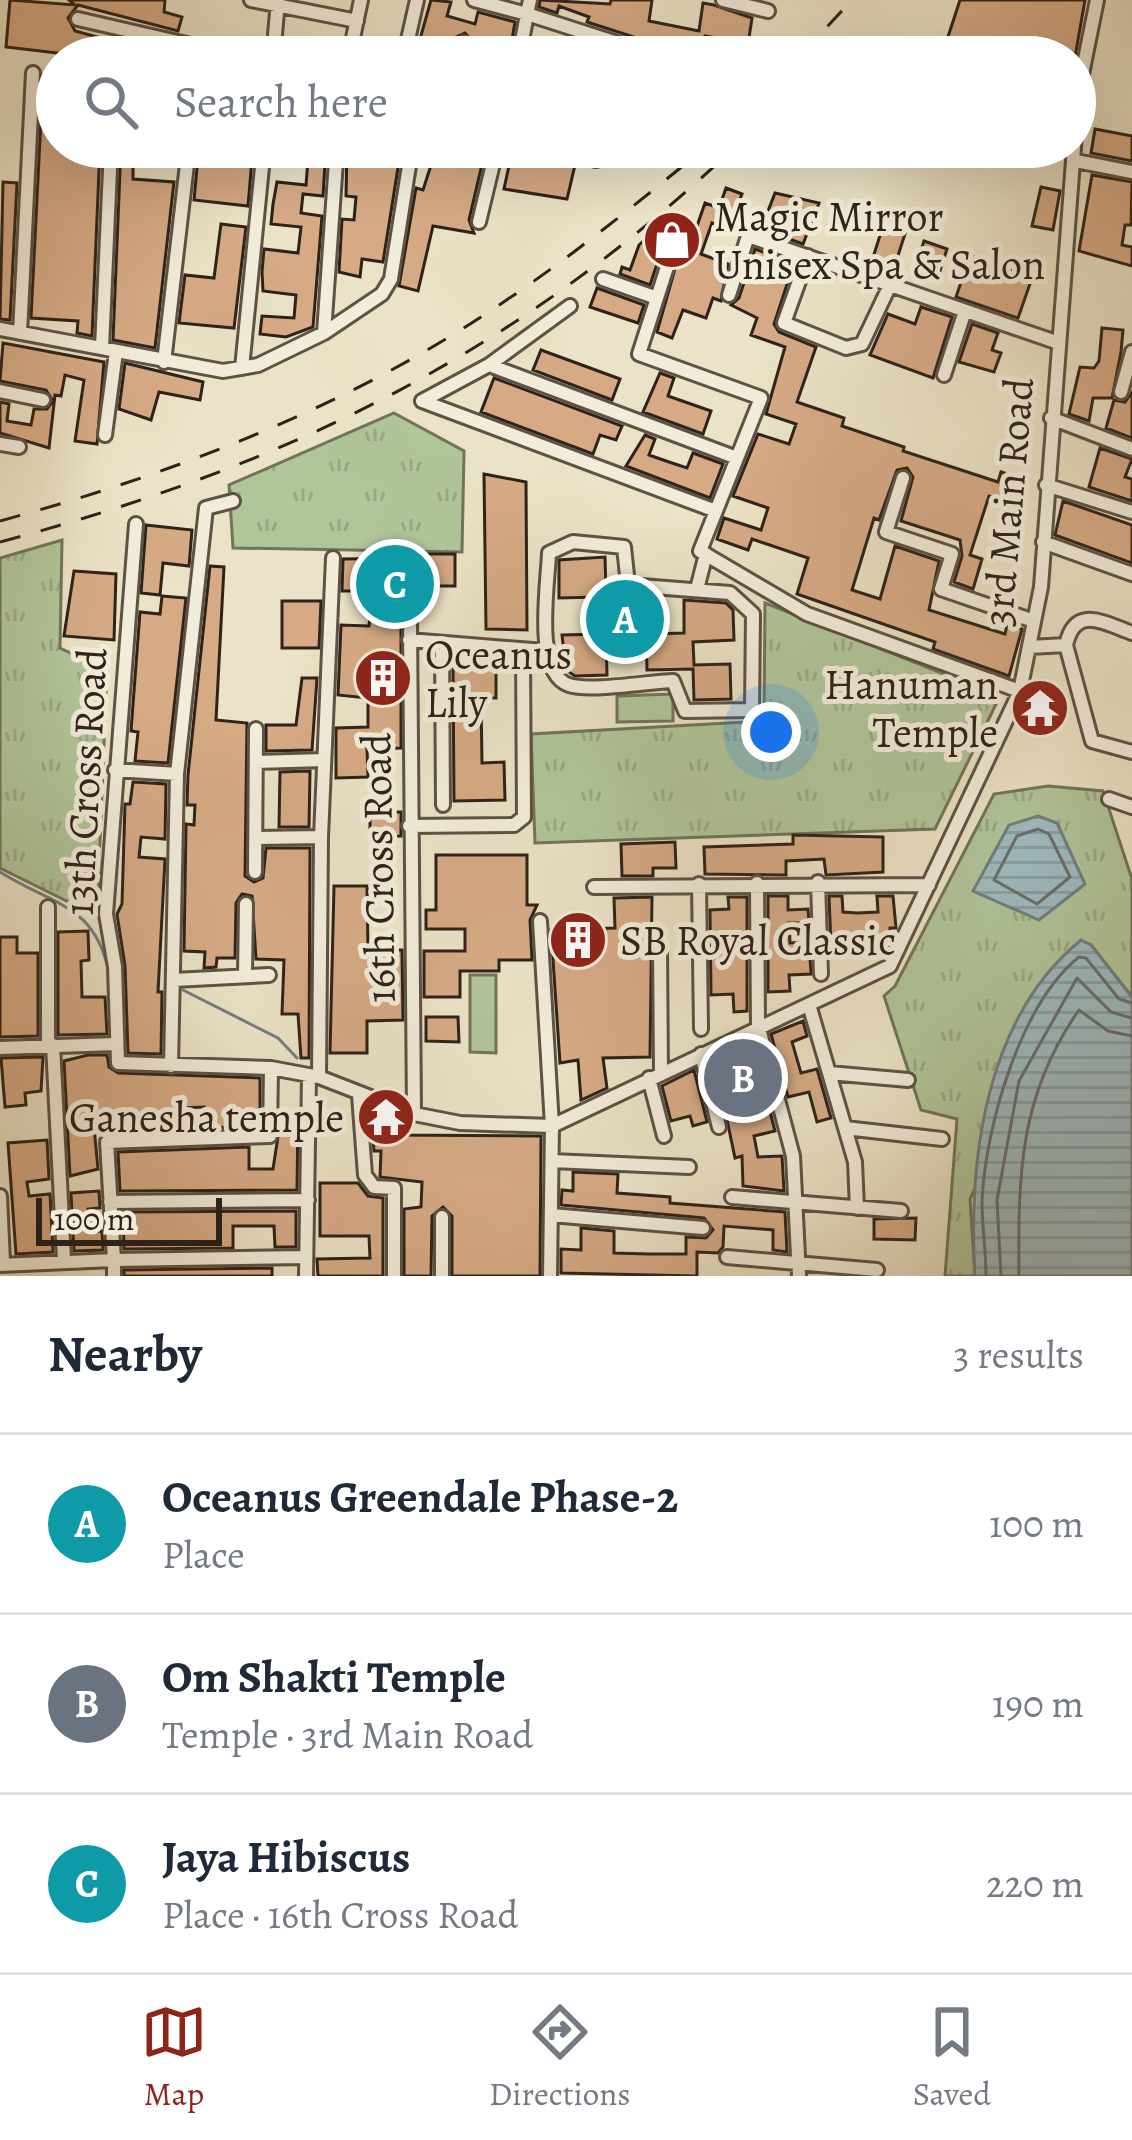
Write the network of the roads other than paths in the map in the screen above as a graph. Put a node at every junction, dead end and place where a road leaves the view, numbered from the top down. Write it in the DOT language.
graph roads {
  1 [pos="251,0"];
  2 [pos="361,0"];
  3 [pos="417,0"];
  4 [pos="474,0"];
  5 [pos="723,0"];
  6 [pos="1097,0"];
  7 [pos="278,3"];
  8 [pos="529,7"];
  9 [pos="768,10"];
  10 [pos="78,19"];
  11 [pos="357,21"];
  12 [pos="139,36"];
  13 [pos="275,36"];
  14 [pos="354,36"];
  15 [pos="409,36"];
  16 [pos="606,36"];
  17 [pos="1090,36"];
  18 [pos="33,73"];
  19 [pos="1096,165"];
  20 [pos="111,168"];
  21 [pos="187,168"];
  22 [pos="262,168"];
  23 [pos="336,168"];
  24 [pos="409,168"];
  25 [pos="492,168"];
  26 [pos="1075,168"];
  27 [pos="1132,172"];
  28 [pos="479,222"];
  29 [pos="676,238"];
  30 [pos="808,256"];
  31 [pos="603,279"];
  32 [pos="890,285"];
  33 [pos="729,295"];
  34 [pos="657,298"];
  35 [pos="570,306"];
  36 [pos="965,311"];
  37 [pos="0,329"];
  38 [pos="20,333"];
  39 [pos="324,333"];
  40 [pos="1056,342"];
  41 [pos="109,350"];
  42 [pos="1132,352"];
  43 [pos="164,362"];
  44 [pos="489,365"];
  45 [pos="242,368"];
  46 [pos="944,375"];
  47 [pos="0,392"];
  48 [pos="1121,392"];
  49 [pos="43,400"];
  50 [pos="1051,418"];
  51 [pos="105,435"];
  52 [pos="0,444"];
  53 [pos="19,447"];
  54 [pos="1132,449"];
  55 [pos="737,458"];
  56 [pos="903,478"];
  57 [pos="1046,485"];
  58 [pos="233,500"];
  59 [pos="716,511"];
  60 [pos="1132,512"];
  61 [pos="136,524"];
  62 [pos="1043,542"];
  63 [pos="706,554"];
  64 [pos="334,558"];
  65 [pos="1132,574"];
  66 [pos="697,589"];
  67 [pos="1034,621"];
  68 [pos="410,622"];
  69 [pos="1132,633"];
  70 [pos="409,640"];
  71 [pos="442,643"];
  72 [pos="1066,645"];
  73 [pos="1029,647"];
  74 [pos="545,651"];
  75 [pos="524,652"];
  76 [pos="1020,691"];
  77 [pos="256,729"];
  78 [pos="409,730"];
  79 [pos="440,730"];
  80 [pos="1132,752"];
  81 [pos="324,760"];
  82 [pos="256,762"];
  83 [pos="115,770"];
  84 [pos="177,774"];
  85 [pos="1109,799"];
  86 [pos="442,806"];
  87 [pos="1132,806"];
  88 [pos="409,826"];
  89 [pos="321,837"];
  90 [pos="256,838"];
  91 [pos="255,872"];
  92 [pos="818,882"];
  93 [pos="757,883"];
  94 [pos="699,884"];
  95 [pos="929,886"];
  96 [pos="594,887"];
  97 [pos="246,904"];
  98 [pos="48,907"];
  99 [pos="540,920"];
  100 [pos="660,946"];
  101 [pos="821,974"];
  102 [pos="269,975"];
  103 [pos="245,976"];
  104 [pos="174,987"];
  105 [pos="810,1008"];
  106 [pos="758,1025"];
  107 [pos="701,1029"];
  108 [pos="116,1044"];
  109 [pos="50,1045"];
  110 [pos="0,1048"];
  111 [pos="701,1054"];
  112 [pos="171,1066"];
  113 [pos="271,1068"];
  114 [pos="829,1073"];
  115 [pos="655,1076"];
  116 [pos="314,1077"];
  117 [pos="908,1079"];
  118 [pos="359,1095"];
  119 [pos="414,1114"];
  120 [pos="552,1126"];
  121 [pos="719,1126"];
  122 [pos="845,1128"];
  123 [pos="664,1136"];
  124 [pos="942,1139"];
  125 [pos="552,1161"];
  126 [pos="689,1167"];
  127 [pos="0,1196"];
  128 [pos="732,1197"];
  129 [pos="308,1200"];
  130 [pos="110,1202"];
  131 [pos="795,1202"];
  132 [pos="857,1208"];
  133 [pos="901,1211"];
  134 [pos="551,1215"];
  135 [pos="442,1217"];
  136 [pos="703,1228"];
  137 [pos="306,1257"];
  138 [pos="727,1257"];
  139 [pos="114,1260"];
  140 [pos="2,1263"];
  141 [pos="55,1266"];
  142 [pos="799,1270"];
  143 [pos="877,1270"];
  144 [pos="114,1276"];
  145 [pos="306,1276"];
  146 [pos="394,1276"];
  147 [pos="442,1276"];
  148 [pos="550,1276"];
  149 [pos="560,1276"];
  1 -- 7 [label="street"];
  2 -- 11 [label="street"];
  3 -- 15 [label="street"];
  4 -- 8 [label="street"];
  5 -- 9 [label="street"];
  6 -- 17 [label="street, 3rd Main Road"];
  7 -- 11 [label="street"];
  7 -- 13 [label="street"];
  8 -- 16 [label="street"];
  10 -- 12 [label="street"];
  11 -- 14 [label="street"];
  18 -- 38 [label="street"];
  19 -- 27 [label="street"];
  20 -- 41 [label="street"];
  21 -- 43 [label="street"];
  22 -- 45 [label="street"];
  23 -- 39 [label="street"];
  24 -- 39 [label="street"];
  25 -- 28 [label="street"];
  26 -- 40 [label="street, 3rd Main Road"];
  29 -- 34 [label="street"];
  30 -- 32 [label="street"];
  30 -- 32 [label="street"];
  30 -- 33 [label="street"];
  31 -- 34 [label="street"];
  32 -- 36 [label="street"];
  34 -- 55 [label="street"];
  35 -- 44 [label="street"];
  36 -- 40 [label="street"];
  36 -- 46 [label="street"];
  37 -- 38 [label="street"];
  38 -- 41 [label="street"];
  39 -- 45 [label="street"];
  40 -- 50 [label="street, 3rd Main Road"];
  41 -- 43 [label="street"];
  41 -- 51 [label="street"];
  42 -- 48 [label="street"];
  43 -- 45 [label="street"];
  44 -- 55 [label="street"];
  44 -- 59 [label="street"];
  47 -- 49 [label="street"];
  50 -- 54 [label="street"];
  50 -- 57 [label="street, 3rd Main Road"];
  52 -- 53 [label="street"];
  55 -- 59 [label="street"];
  56 -- 67 [label="street"];
  57 -- 60 [label="street"];
  57 -- 62 [label="street, 3rd Main Road"];
  58 -- 84 [label="street"];
  59 -- 63 [label="street"];
  61 -- 83 [label="street, 13th Cross Road"];
  62 -- 65 [label="street"];
  62 -- 67 [label="street, 3rd Main Road"];
  63 -- 66 [label="street"];
  63 -- 76 [label="street"];
  64 -- 81 [label="street"];
  66 -- 74 [label="street"];
  66 -- 74 [label="street"];
  67 -- 73 [label="street, 3rd Main Road"];
  68 -- 70 [label="street, 16th Cross Road"];
  69 -- 72 [label="street"];
  70 -- 71 [label="street"];
  70 -- 78 [label="street, 16th Cross Road"];
  71 -- 75 [label="street"];
  71 -- 79 [label="street"];
  72 -- 73 [label="street"];
  72 -- 80 [label="street"];
  73 -- 76 [label="street, 3rd Main Road"];
  74 -- 75 [label="street"];
  75 -- 88 [label="street"];
  76 -- 95 [label="street, 3rd Main Road"];
  77 -- 82 [label="street"];
  78 -- 79 [label="street"];
  78 -- 88 [label="street, 16th Cross Road"];
  79 -- 86 [label="street"];
  81 -- 82 [label="street"];
  81 -- 89 [label="street"];
  82 -- 90 [label="street"];
  83 -- 84 [label="street"];
  83 -- 108 [label="street, 13th Cross Road"];
  84 -- 104 [label="street"];
  85 -- 87 [label="street"];
  88 -- 119 [label="street, 16th Cross Road"];
  89 -- 90 [label="street"];
  89 -- 116 [label="street"];
  90 -- 91 [label="street"];
  92 -- 93 [label="street"];
  92 -- 95 [label="street"];
  92 -- 101 [label="street"];
  93 -- 94 [label="street"];
  93 -- 106 [label="street"];
  94 -- 96 [label="street"];
  94 -- 107 [label="street"];
  95 -- 105 [label="street, 3rd Main Road"];
  97 -- 103 [label="street"];
  98 -- 109 [label="street"];
  99 -- 120 [label="street"];
  100 -- 115 [label="street"];
  102 -- 103 [label="street"];
  103 -- 104 [label="street"];
  104 -- 112 [label="street"];
  105 -- 106 [label="street, 3rd Main Road"];
  105 -- 114 [label="street"];
  106 -- 111 [label="street, 3rd Main Road"];
  106 -- 131 [label="street"];
  108 -- 109 [label="street, 3rd Main Road"];
  108 -- 112 [label="street, 3rd Main Road"];
  109 -- 110 [label="street, 3rd Main Road"];
  109 -- 141 [label="street"];
  111 -- 115 [label="street, 3rd Main Road"];
  111 -- 121 [label="street"];
  112 -- 113 [label="street, 3rd Main Road"];
  113 -- 116 [label="street, 3rd Main Road"];
  113 -- 130 [label="street"];
  114 -- 117 [label="street"];
  114 -- 122 [label="street"];
  115 -- 120 [label="street, 3rd Main Road"];
  115 -- 123 [label="street"];
  116 -- 118 [label="street, 3rd Main Road"];
  116 -- 129 [label="street"];
  118 -- 119 [label="street, 3rd Main Road"];
  118 -- 146 [label="street"];
  119 -- 120 [label="street, 3rd Main Road"];
  120 -- 125 [label="street"];
  122 -- 124 [label="street"];
  122 -- 132 [label="street"];
  125 -- 126 [label="street"];
  125 -- 134 [label="street"];
  127 -- 140 [label="street"];
  128 -- 131 [label="street"];
  129 -- 130 [label="street"];
  129 -- 137 [label="street"];
  130 -- 139 [label="street"];
  131 -- 132 [label="street"];
  131 -- 142 [label="street"];
  132 -- 133 [label="street"];
  134 -- 136 [label="street"];
  134 -- 148 [label="street"];
  135 -- 147 [label="street"];
  137 -- 139 [label="street"];
  137 -- 145 [label="street"];
  138 -- 142 [label="street"];
  139 -- 141 [label="street"];
  139 -- 144 [label="street"];
  140 -- 141 [label="street"];
  142 -- 143 [label="street"];
  148 -- 149 [label="street"];
}
